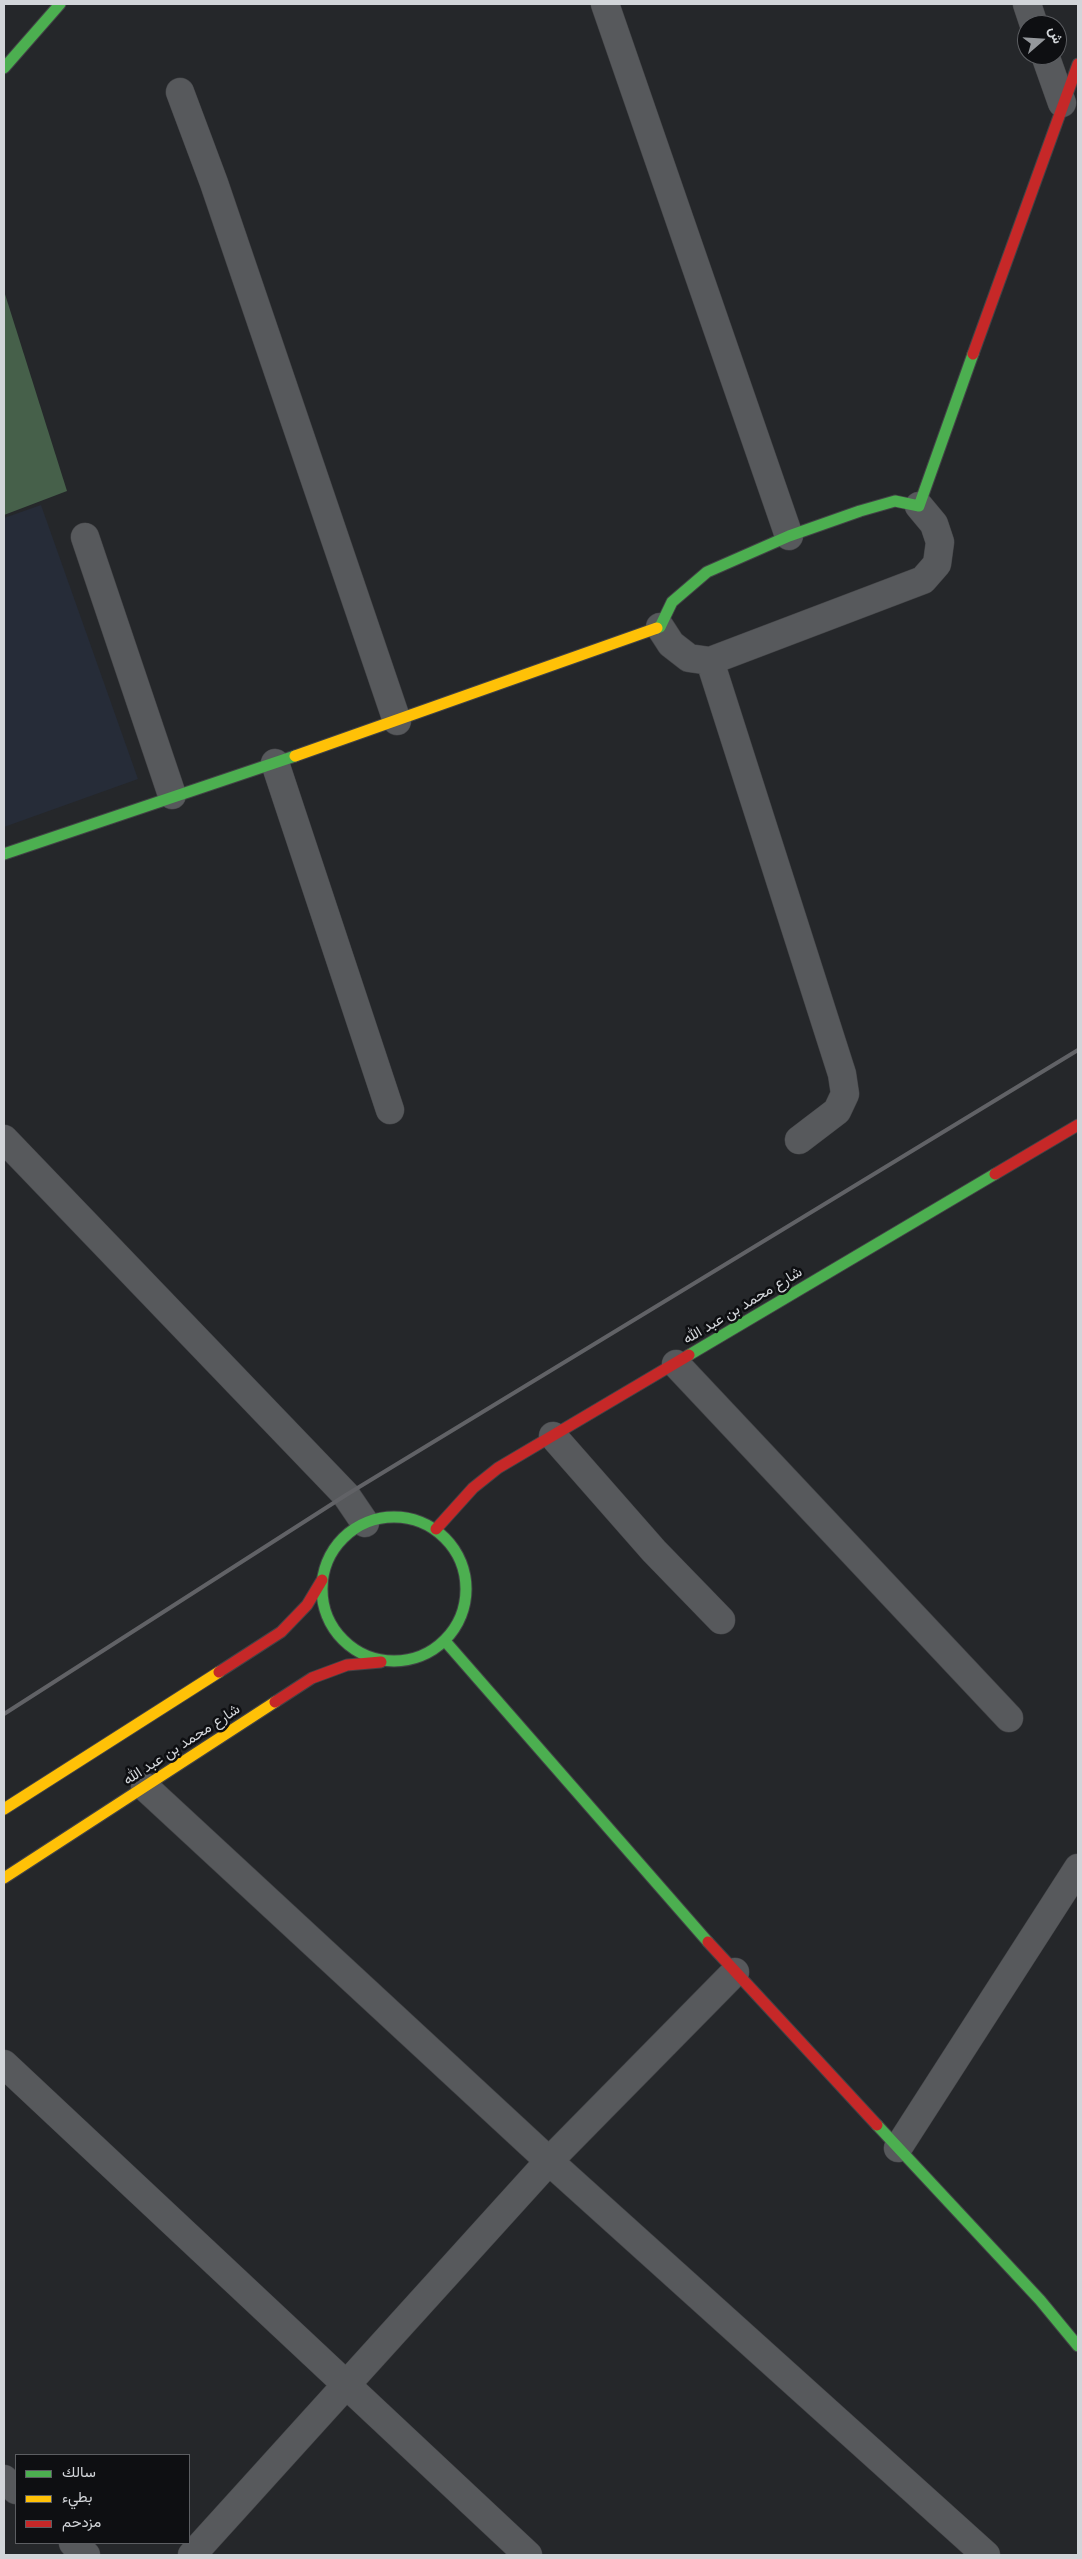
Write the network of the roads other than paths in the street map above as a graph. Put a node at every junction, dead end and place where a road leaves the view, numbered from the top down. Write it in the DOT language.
graph roads {
  1 [pos="60,4"];
  2 [pos="605,4"];
  3 [pos="1078,64"];
  4 [pos="1049,65"];
  5 [pos="4,68"];
  6 [pos="180,92"];
  7 [pos="1062,103"];
  8 [pos="919,506"];
  9 [pos="790,536"];
  10 [pos="85,537"];
  11 [pos="660,627"];
  12 [pos="710,661"];
  13 [pos="398,721"];
  14 [pos="275,763"];
  15 [pos="172,796"];
  16 [pos="4,854"];
  17 [pos="390,1110"];
  18 [pos="1078,1125"];
  19 [pos="4,1139"];
  20 [pos="799,1140"];
  21 [pos="676,1364"];
  22 [pos="553,1436"];
  23 [pos="365,1523"];
  24 [pos="436,1529"];
  25 [pos="322,1580"];
  26 [pos="721,1620"];
  27 [pos="445,1641"];
  28 [pos="386,1662"];
  29 [pos="1009,1718"];
  30 [pos="145,1787"];
  31 [pos="4,1809"];
  32 [pos="1078,1868"];
  33 [pos="4,1878"];
  34 [pos="735,1972"];
  35 [pos="4,2064"];
  36 [pos="898,2148"];
  37 [pos="549,2161"];
  38 [pos="1078,2346"];
  39 [pos="345,2386"];
  40 [pos="4,2479"];
  41 [pos="15,2489"];
  42 [pos="73,2544"];
  43 [pos="86,2555"];
  44 [pos="192,2555"];
  45 [pos="528,2555"];
  46 [pos="986,2555"];
  1 -- 5 [label="street"];
  2 -- 9 [label="street"];
  3 -- 7 [label="street"];
  4 -- 7 [label="street"];
  6 -- 13 [label="street"];
  7 -- 8 [label="street"];
  8 -- 9 [label="street"];
  8 -- 12 [label="street"];
  9 -- 11 [label="street"];
  10 -- 15 [label="street"];
  11 -- 12 [label="street"];
  11 -- 13 [label="street"];
  12 -- 20 [label="street"];
  13 -- 14 [label="street"];
  14 -- 15 [label="street"];
  14 -- 17 [label="street"];
  15 -- 16 [label="street"];
  18 -- 21 [label="street, شارع محمد بن عبد الله"];
  19 -- 23 [label="street"];
  21 -- 22 [label="street, شارع محمد بن عبد الله"];
  21 -- 29 [label="street"];
  22 -- 24 [label="street, شارع محمد بن عبد الله"];
  22 -- 26 [label="street"];
  23 -- 24 [label="street"];
  23 -- 25 [label="street"];
  24 -- 27 [label="street"];
  25 -- 28 [label="street"];
  25 -- 31 [label="street"];
  27 -- 28 [label="street"];
  27 -- 34 [label="street"];
  28 -- 30 [label="street, شارع محمد بن عبد الله"];
  30 -- 33 [label="street, شارع محمد بن عبد الله"];
  30 -- 37 [label="street"];
  32 -- 36 [label="street"];
  34 -- 36 [label="street"];
  34 -- 37 [label="street"];
  35 -- 39 [label="street"];
  36 -- 38 [label="street"];
  37 -- 39 [label="street"];
  37 -- 46 [label="street"];
  39 -- 44 [label="street"];
  39 -- 45 [label="street"];
  40 -- 41 [label="street"];
  42 -- 43 [label="street"];
}
